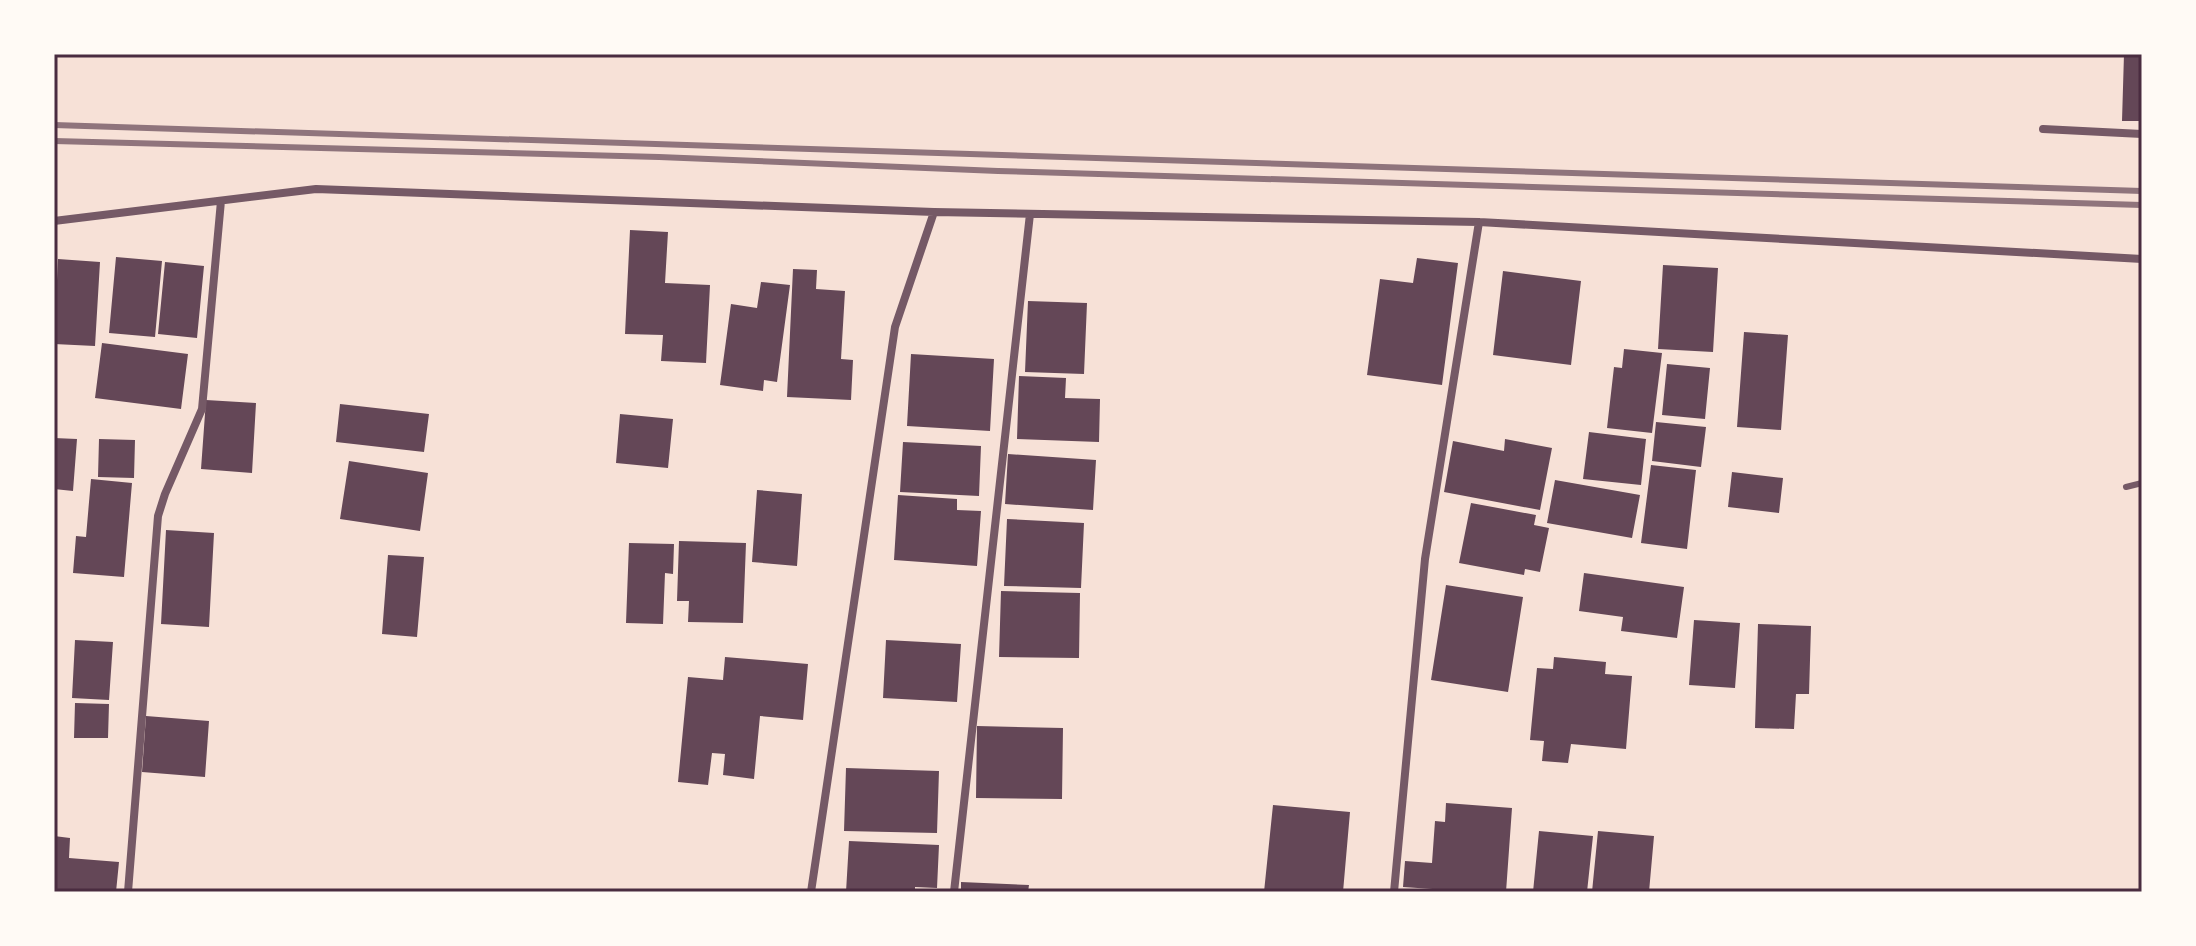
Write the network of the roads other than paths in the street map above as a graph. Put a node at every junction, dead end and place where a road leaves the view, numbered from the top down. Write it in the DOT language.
graph roads {
  1 [pos="2043,129"];
  2 [pos="2142,134"];
  3 [pos="221,201"];
  4 [pos="934,212"];
  5 [pos="1030,214"];
  6 [pos="54,221"];
  7 [pos="1479,222"];
  8 [pos="2142,259"];
  9 [pos="2142,483"];
  10 [pos="2126,487"];
  11 [pos="128,892"];
  12 [pos="811,892"];
  13 [pos="954,892"];
  14 [pos="1394,892"];
  1 -- 2 [label="street"];
  3 -- 4 [label="street"];
  3 -- 6 [label="street"];
  3 -- 11 [label="street"];
  4 -- 5 [label="street"];
  4 -- 12 [label="street"];
  5 -- 7 [label="street"];
  5 -- 13 [label="street"];
  7 -- 8 [label="street"];
  7 -- 14 [label="street"];
  9 -- 10 [label="lane"];
}
